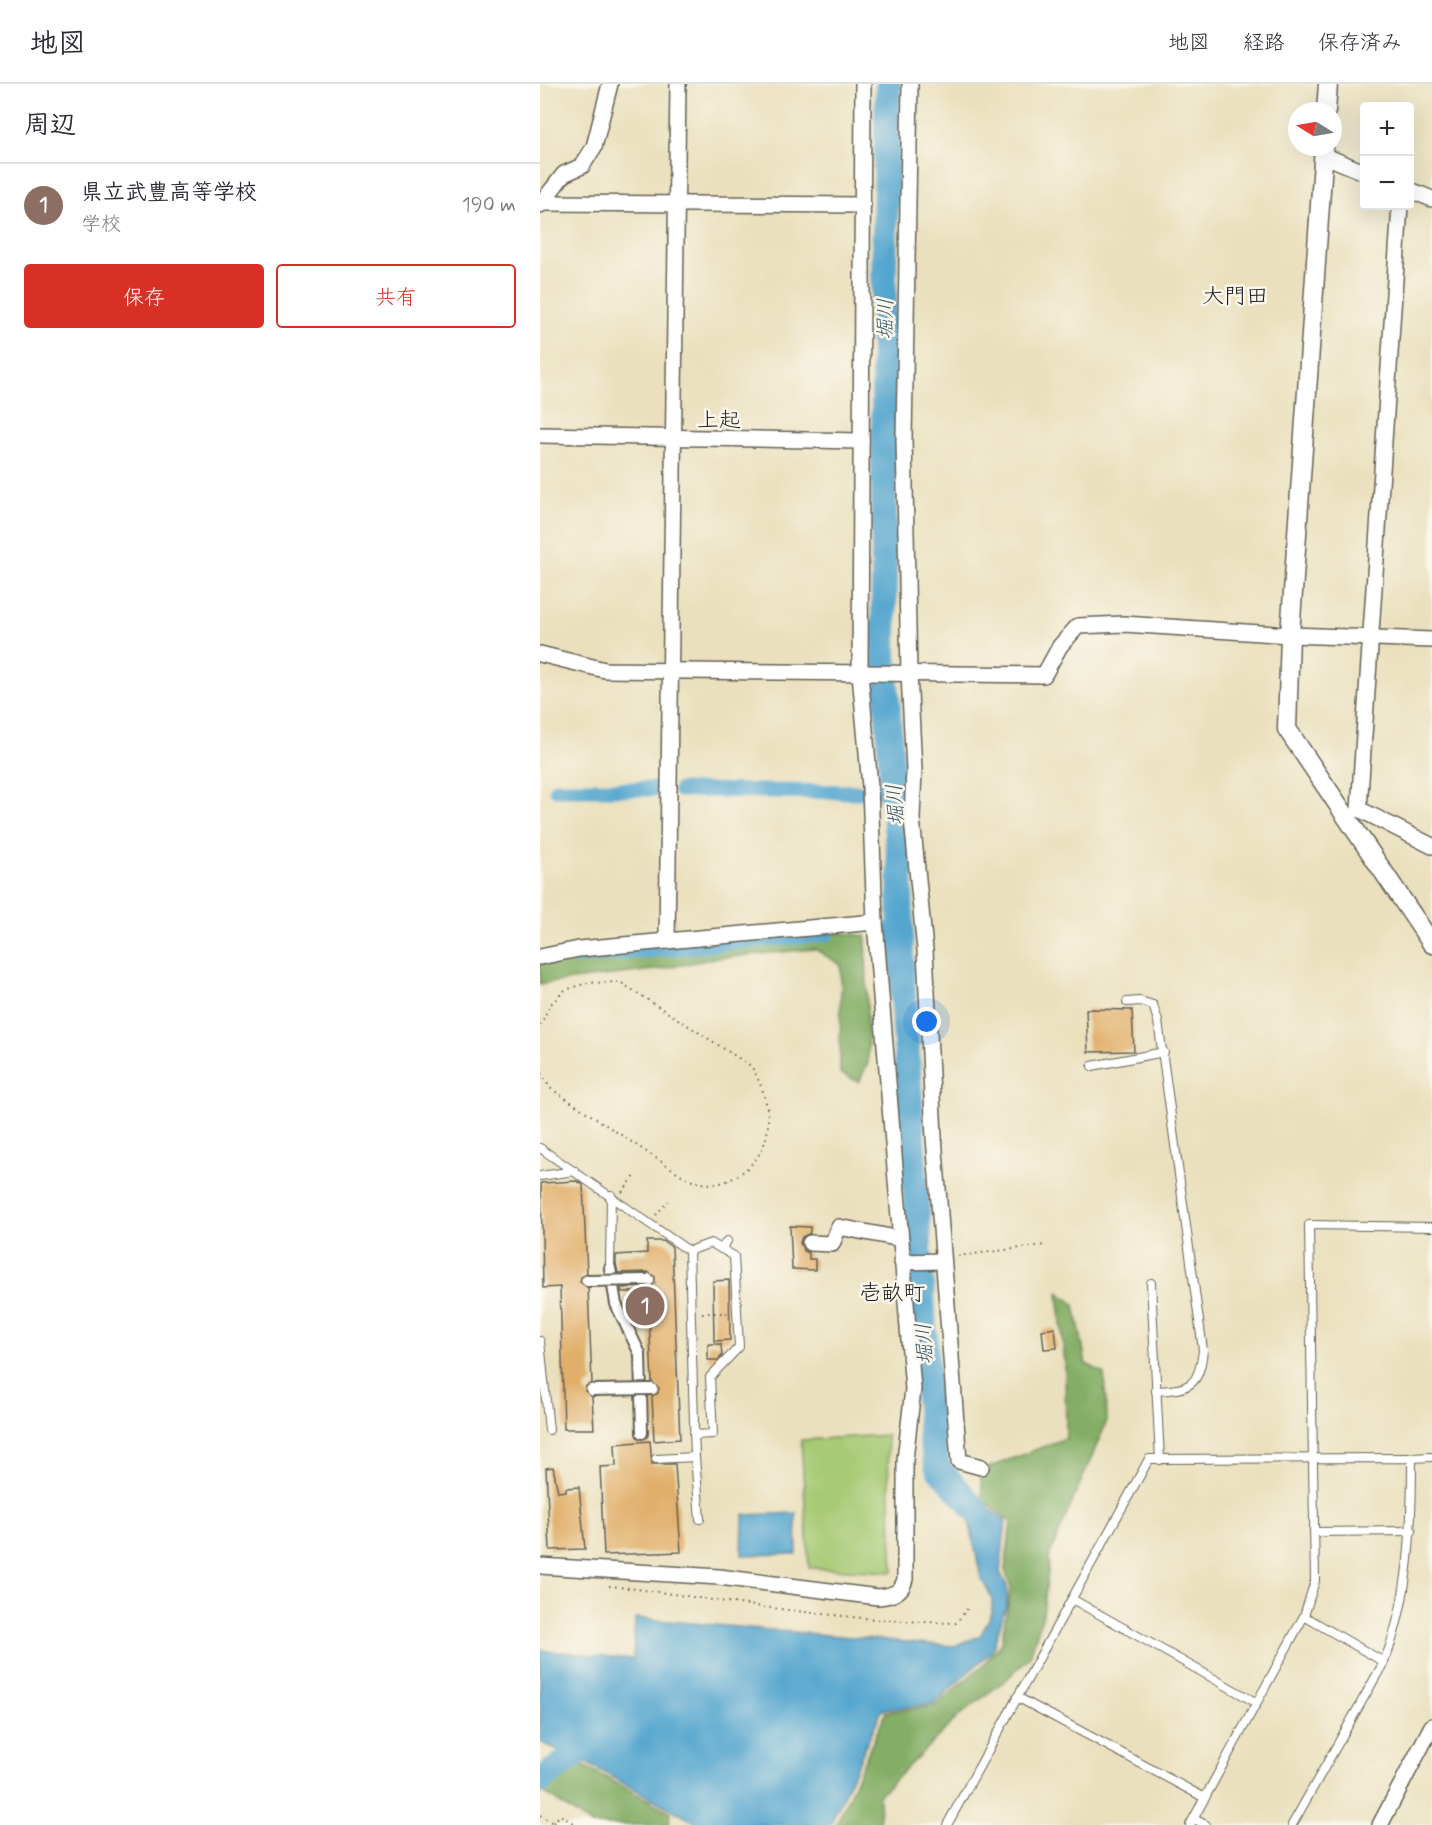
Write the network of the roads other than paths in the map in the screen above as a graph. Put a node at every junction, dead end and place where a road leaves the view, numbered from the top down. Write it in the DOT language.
graph roads {
  1 [pos="610,84"];
  2 [pos="678,84"];
  3 [pos="863,84"];
  4 [pos="910,84"];
  5 [pos="1328,84"];
  6 [pos="1327,102"];
  7 [pos="1323,156"];
  8 [pos="1333,156"];
  9 [pos="1360,170"];
  10 [pos="1414,192"];
  11 [pos="1432,199"];
  12 [pos="678,203"];
  13 [pos="541,204"];
  14 [pos="863,206"];
  15 [pos="1400,210"];
  16 [pos="540,435"];
  17 [pos="675,436"];
  18 [pos="861,441"];
  19 [pos="1290,635"];
  20 [pos="1373,636"];
  21 [pos="1432,640"];
  22 [pos="540,654"];
  23 [pos="671,672"];
  24 [pos="860,673"];
  25 [pos="909,674"];
  26 [pos="1432,846"];
  27 [pos="875,922"];
  28 [pos="667,941"];
  29 [pos="1432,944"];
  30 [pos="540,957"];
  31 [pos="1127,1002"];
  32 [pos="1164,1052"];
  33 [pos="1092,1066"];
  34 [pos="540,1148"];
  35 [pos="575,1171"];
  36 [pos="540,1176"];
  37 [pos="614,1197"];
  38 [pos="1432,1227"];
  39 [pos="901,1239"];
  40 [pos="727,1240"];
  41 [pos="810,1243"];
  42 [pos="721,1249"];
  43 [pos="689,1251"];
  44 [pos="943,1261"];
  45 [pos="902,1262"];
  46 [pos="610,1268"];
  47 [pos="648,1280"];
  48 [pos="587,1281"];
  49 [pos="1151,1283"];
  50 [pos="540,1341"];
  51 [pos="652,1389"];
  52 [pos="592,1390"];
  53 [pos="1156,1391"];
  54 [pos="549,1430"];
  55 [pos="642,1433"];
  56 [pos="694,1435"];
  57 [pos="695,1457"];
  58 [pos="1432,1457"];
  59 [pos="1412,1458"];
  60 [pos="656,1459"];
  61 [pos="1160,1460"];
  62 [pos="1312,1460"];
  63 [pos="981,1467"];
  64 [pos="700,1519"];
  65 [pos="1412,1531"];
  66 [pos="1314,1532"];
  67 [pos="540,1566"];
  68 [pos="1072,1599"];
  69 [pos="1304,1616"];
  70 [pos="1384,1662"];
  71 [pos="1017,1697"];
  72 [pos="1257,1703"];
  73 [pos="1432,1726"];
  74 [pos="1205,1798"];
  75 [pos="1192,1822"];
  76 [pos="947,1825"];
  77 [pos="1206,1825"];
  78 [pos="1292,1825"];
  79 [pos="1380,1825"];
  1 -- 13 [label="street"];
  2 -- 12 [label="street"];
  3 -- 14 [label="street"];
  4 -- 25 [label="street"];
  5 -- 6 [label="street"];
  7 -- 19 [label="street"];
  8 -- 9 [label="street"];
  10 -- 11 [label="street"];
  12 -- 13 [label="street"];
  12 -- 14 [label="street"];
  12 -- 17 [label="street"];
  14 -- 18 [label="street"];
  15 -- 20 [label="street"];
  16 -- 17 [label="street"];
  17 -- 18 [label="street"];
  17 -- 23 [label="street"];
  18 -- 24 [label="street"];
  19 -- 20 [label="street"];
  19 -- 25 [label="street"];
  19 -- 29 [label="street"];
  20 -- 21 [label="street"];
  20 -- 26 [label="street"];
  22 -- 23 [label="street"];
  23 -- 24 [label="street"];
  23 -- 28 [label="street"];
  24 -- 25 [label="street"];
  24 -- 27 [label="street"];
  25 -- 44 [label="street"];
  27 -- 28 [label="street"];
  27 -- 39 [label="street"];
  28 -- 30 [label="street"];
  31 -- 32 [label="lane"];
  32 -- 33 [label="lane"];
  32 -- 53 [label="lane"];
  34 -- 35 [label="lane"];
  35 -- 36 [label="lane"];
  35 -- 37 [label="lane"];
  37 -- 43 [label="lane"];
  37 -- 46 [label="lane"];
  38 -- 62 [label="lane"];
  39 -- 41 [label="street"];
  39 -- 45 [label="street"];
  40 -- 42 [label="lane"];
  42 -- 43 [label="lane"];
  42 -- 56 [label="lane"];
  43 -- 56 [label="lane"];
  44 -- 45 [label="street"];
  44 -- 63 [label="street"];
  45 -- 67 [label="street"];
  46 -- 55 [label="street"];
  47 -- 48 [label="street, bridge"];
  49 -- 53 [label="lane"];
  50 -- 54 [label="lane"];
  51 -- 52 [label="street, bridge"];
  53 -- 61 [label="lane"];
  56 -- 57 [label="lane"];
  57 -- 60 [label="lane"];
  57 -- 64 [label="lane"];
  58 -- 59 [label="lane"];
  59 -- 62 [label="lane"];
  59 -- 65 [label="lane"];
  61 -- 62 [label="lane"];
  61 -- 68 [label="lane"];
  62 -- 66 [label="lane"];
  65 -- 66 [label="lane"];
  65 -- 70 [label="lane"];
  66 -- 69 [label="lane"];
  68 -- 71 [label="lane"];
  68 -- 72 [label="lane"];
  69 -- 70 [label="lane"];
  69 -- 72 [label="lane"];
  70 -- 78 [label="lane"];
  71 -- 74 [label="lane"];
  71 -- 76 [label="lane"];
  72 -- 74 [label="lane"];
  73 -- 79 [label="street"];
  74 -- 75 [label="lane"];
  75 -- 77 [label="lane"];
}
